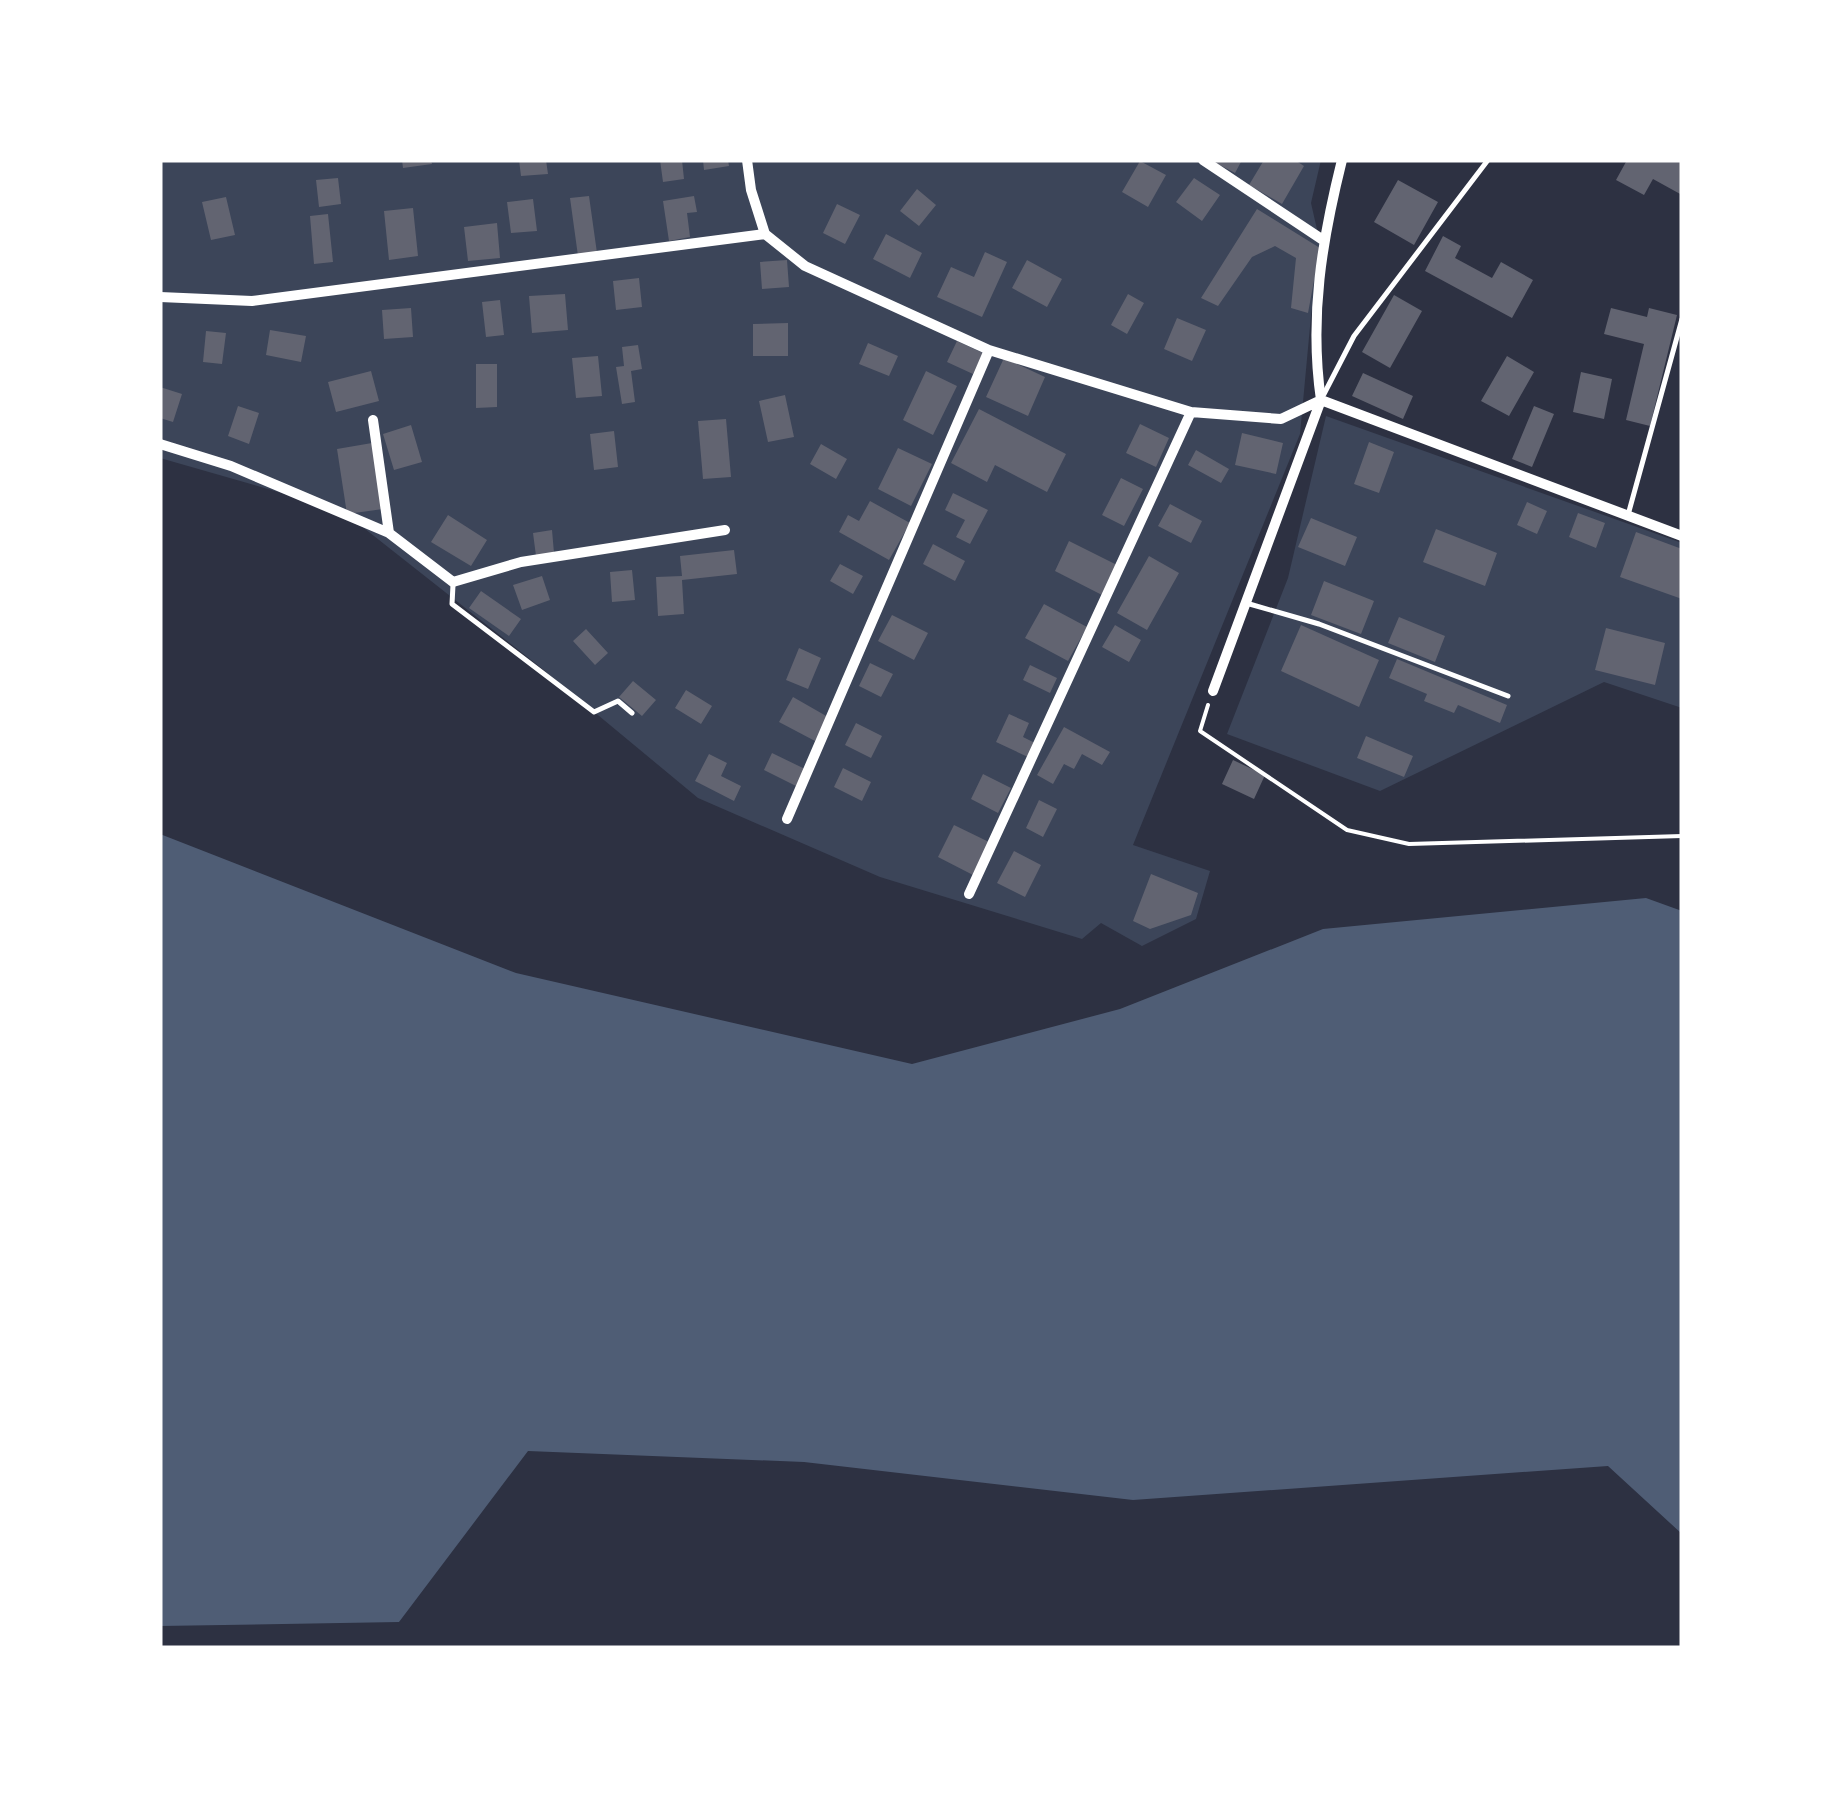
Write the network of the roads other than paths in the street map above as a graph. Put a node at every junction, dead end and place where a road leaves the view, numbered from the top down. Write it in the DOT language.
graph roads {
  1 [pos="747,160"];
  2 [pos="1203,160"];
  3 [pos="1342,160"];
  4 [pos="1488,160"];
  5 [pos="765,234"];
  6 [pos="1322,240"];
  7 [pos="160,297"];
  8 [pos="1682,318"];
  9 [pos="989,350"];
  10 [pos="1321,400"];
  11 [pos="1191,412"];
  12 [pos="374,420"];
  13 [pos="160,444"];
  14 [pos="1628,518"];
  15 [pos="725,530"];
  16 [pos="389,533"];
  17 [pos="1682,536"];
  18 [pos="453,582"];
  19 [pos="1246,603"];
  20 [pos="1213,691"];
  21 [pos="1508,696"];
  22 [pos="632,713"];
  23 [pos="787,818"];
  24 [pos="969,894"];
  1 -- 5 [label="street"];
  2 -- 6 [label="street"];
  3 -- 6 [label="street"];
  4 -- 10 [label="lane"];
  5 -- 7 [label="street"];
  5 -- 9 [label="street"];
  6 -- 10 [label="street"];
  8 -- 14 [label="lane"];
  9 -- 11 [label="street"];
  9 -- 23 [label="street"];
  10 -- 11 [label="street"];
  10 -- 14 [label="street"];
  10 -- 19 [label="street"];
  11 -- 24 [label="street"];
  12 -- 16 [label="street"];
  13 -- 16 [label="street"];
  14 -- 17 [label="street"];
  15 -- 18 [label="street"];
  16 -- 18 [label="street"];
  18 -- 22 [label="lane"];
  19 -- 20 [label="street"];
  19 -- 21 [label="lane"];
}
